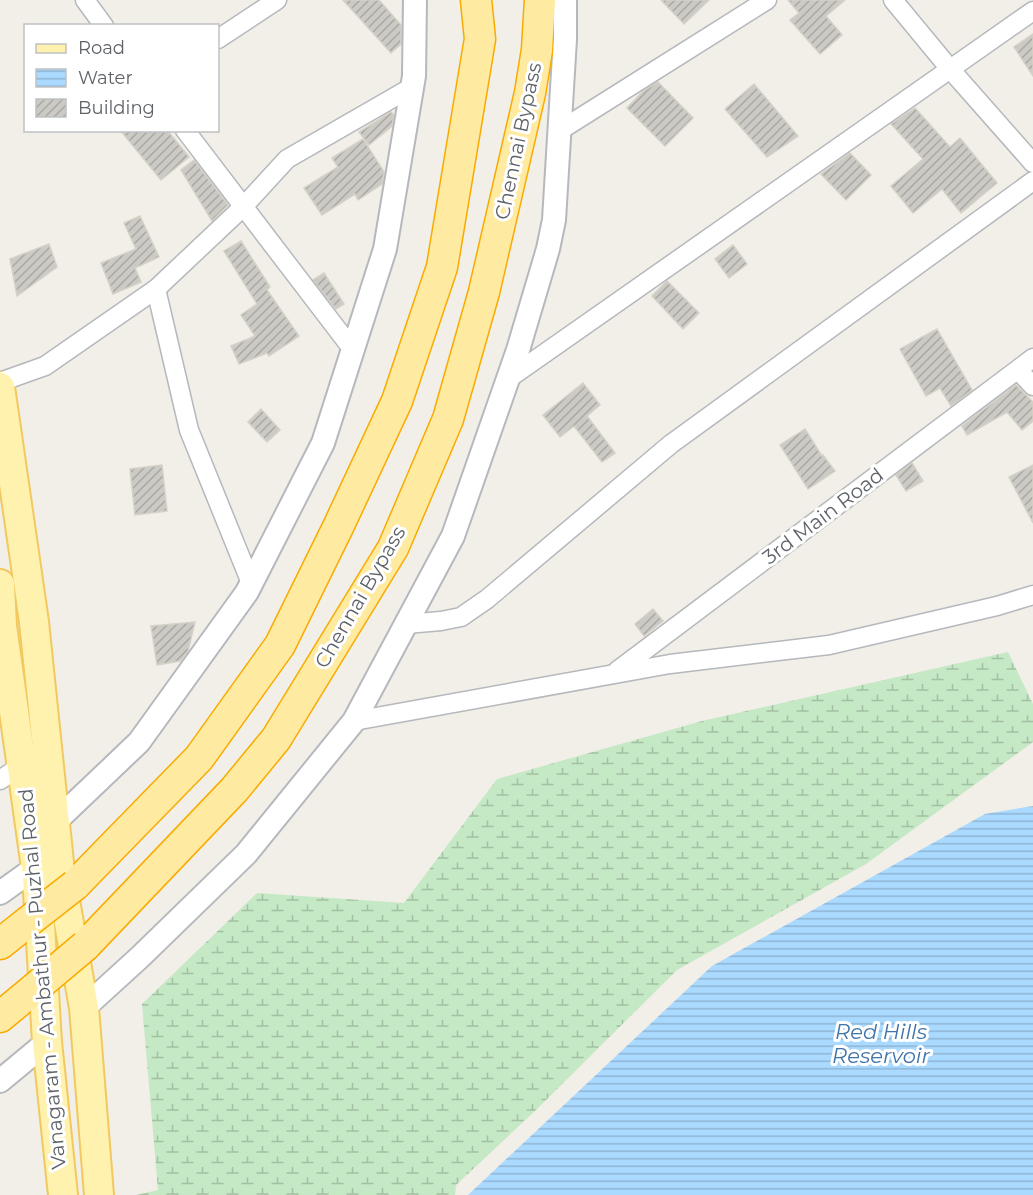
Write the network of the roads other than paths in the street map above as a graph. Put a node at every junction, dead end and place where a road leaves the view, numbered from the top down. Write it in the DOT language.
graph roads {
  1 [pos="85,0"];
  2 [pos="277,0"];
  3 [pos="415,0"];
  4 [pos="476,0"];
  5 [pos="540,0"];
  6 [pos="565,0"];
  7 [pos="767,0"];
  8 [pos="893,0"];
  9 [pos="1033,11"];
  10 [pos="103,24"];
  11 [pos="219,38"];
  12 [pos="950,69"];
  13 [pos="412,87"];
  14 [pos="559,131"];
  15 [pos="186,132"];
  16 [pos="1033,163"];
  17 [pos="1033,181"];
  18 [pos="243,207"];
  19 [pos="156,289"];
  20 [pos="353,350"];
  21 [pos="1033,358"];
  22 [pos="1018,370"];
  23 [pos="508,379"];
  24 [pos="0,382"];
  25 [pos="1033,386"];
  26 [pos="0,387"];
  27 [pos="251,583"];
  28 [pos="0,584"];
  29 [pos="1031,601"];
  30 [pos="406,624"];
  31 [pos="613,674"];
  32 [pos="354,722"];
  33 [pos="11,773"];
  34 [pos="55,822"];
  35 [pos="31,838"];
  36 [pos="35,868"];
  37 [pos="0,893"];
  38 [pos="0,944"];
  39 [pos="84,1008"];
  40 [pos="0,1017"];
  41 [pos="47,1042"];
  42 [pos="0,1081"];
  43 [pos="63,1195"];
  44 [pos="99,1195"];
  1 -- 10 [label="street"];
  2 -- 11 [label="street"];
  3 -- 13 [label="street"];
  4 -- 38 [label="highway, bridge"];
  5 -- 40 [label="highway, Chennai Bypass, bridge"];
  6 -- 14 [label="street"];
  7 -- 14 [label="street"];
  8 -- 12 [label="street"];
  9 -- 12 [label="street"];
  12 -- 16 [label="street"];
  12 -- 23 [label="street"];
  13 -- 18 [label="street"];
  13 -- 20 [label="street"];
  14 -- 23 [label="street"];
  15 -- 18 [label="street"];
  17 -- 30 [label="street"];
  18 -- 19 [label="street"];
  18 -- 20 [label="street"];
  19 -- 24 [label="street"];
  19 -- 27 [label="street"];
  20 -- 27 [label="street"];
  21 -- 22 [label="street, 3rd Main Road"];
  22 -- 25 [label="street"];
  22 -- 31 [label="street, 3rd Main Road"];
  23 -- 30 [label="street"];
  26 -- 34 [label="main road"];
  27 -- 34 [label="street"];
  28 -- 33 [label="main road, Vanagaram - Ambathur - Puzhal Road"];
  29 -- 31 [label="street"];
  30 -- 32 [label="street"];
  31 -- 32 [label="street"];
  32 -- 39 [label="street"];
  33 -- 35 [label="main road, Vanagaram - Ambathur - Puzhal Road"];
  34 -- 35 [label="street"];
  34 -- 39 [label="main road"];
  35 -- 36 [label="main road, Vanagaram - Ambathur - Puzhal Road"];
  36 -- 37 [label="street"];
  36 -- 41 [label="main road, Vanagaram - Ambathur - Puzhal Road"];
  39 -- 44 [label="main road"];
  41 -- 42 [label="street"];
  41 -- 43 [label="main road, Vanagaram - Ambathur - Puzhal Road"];
}
